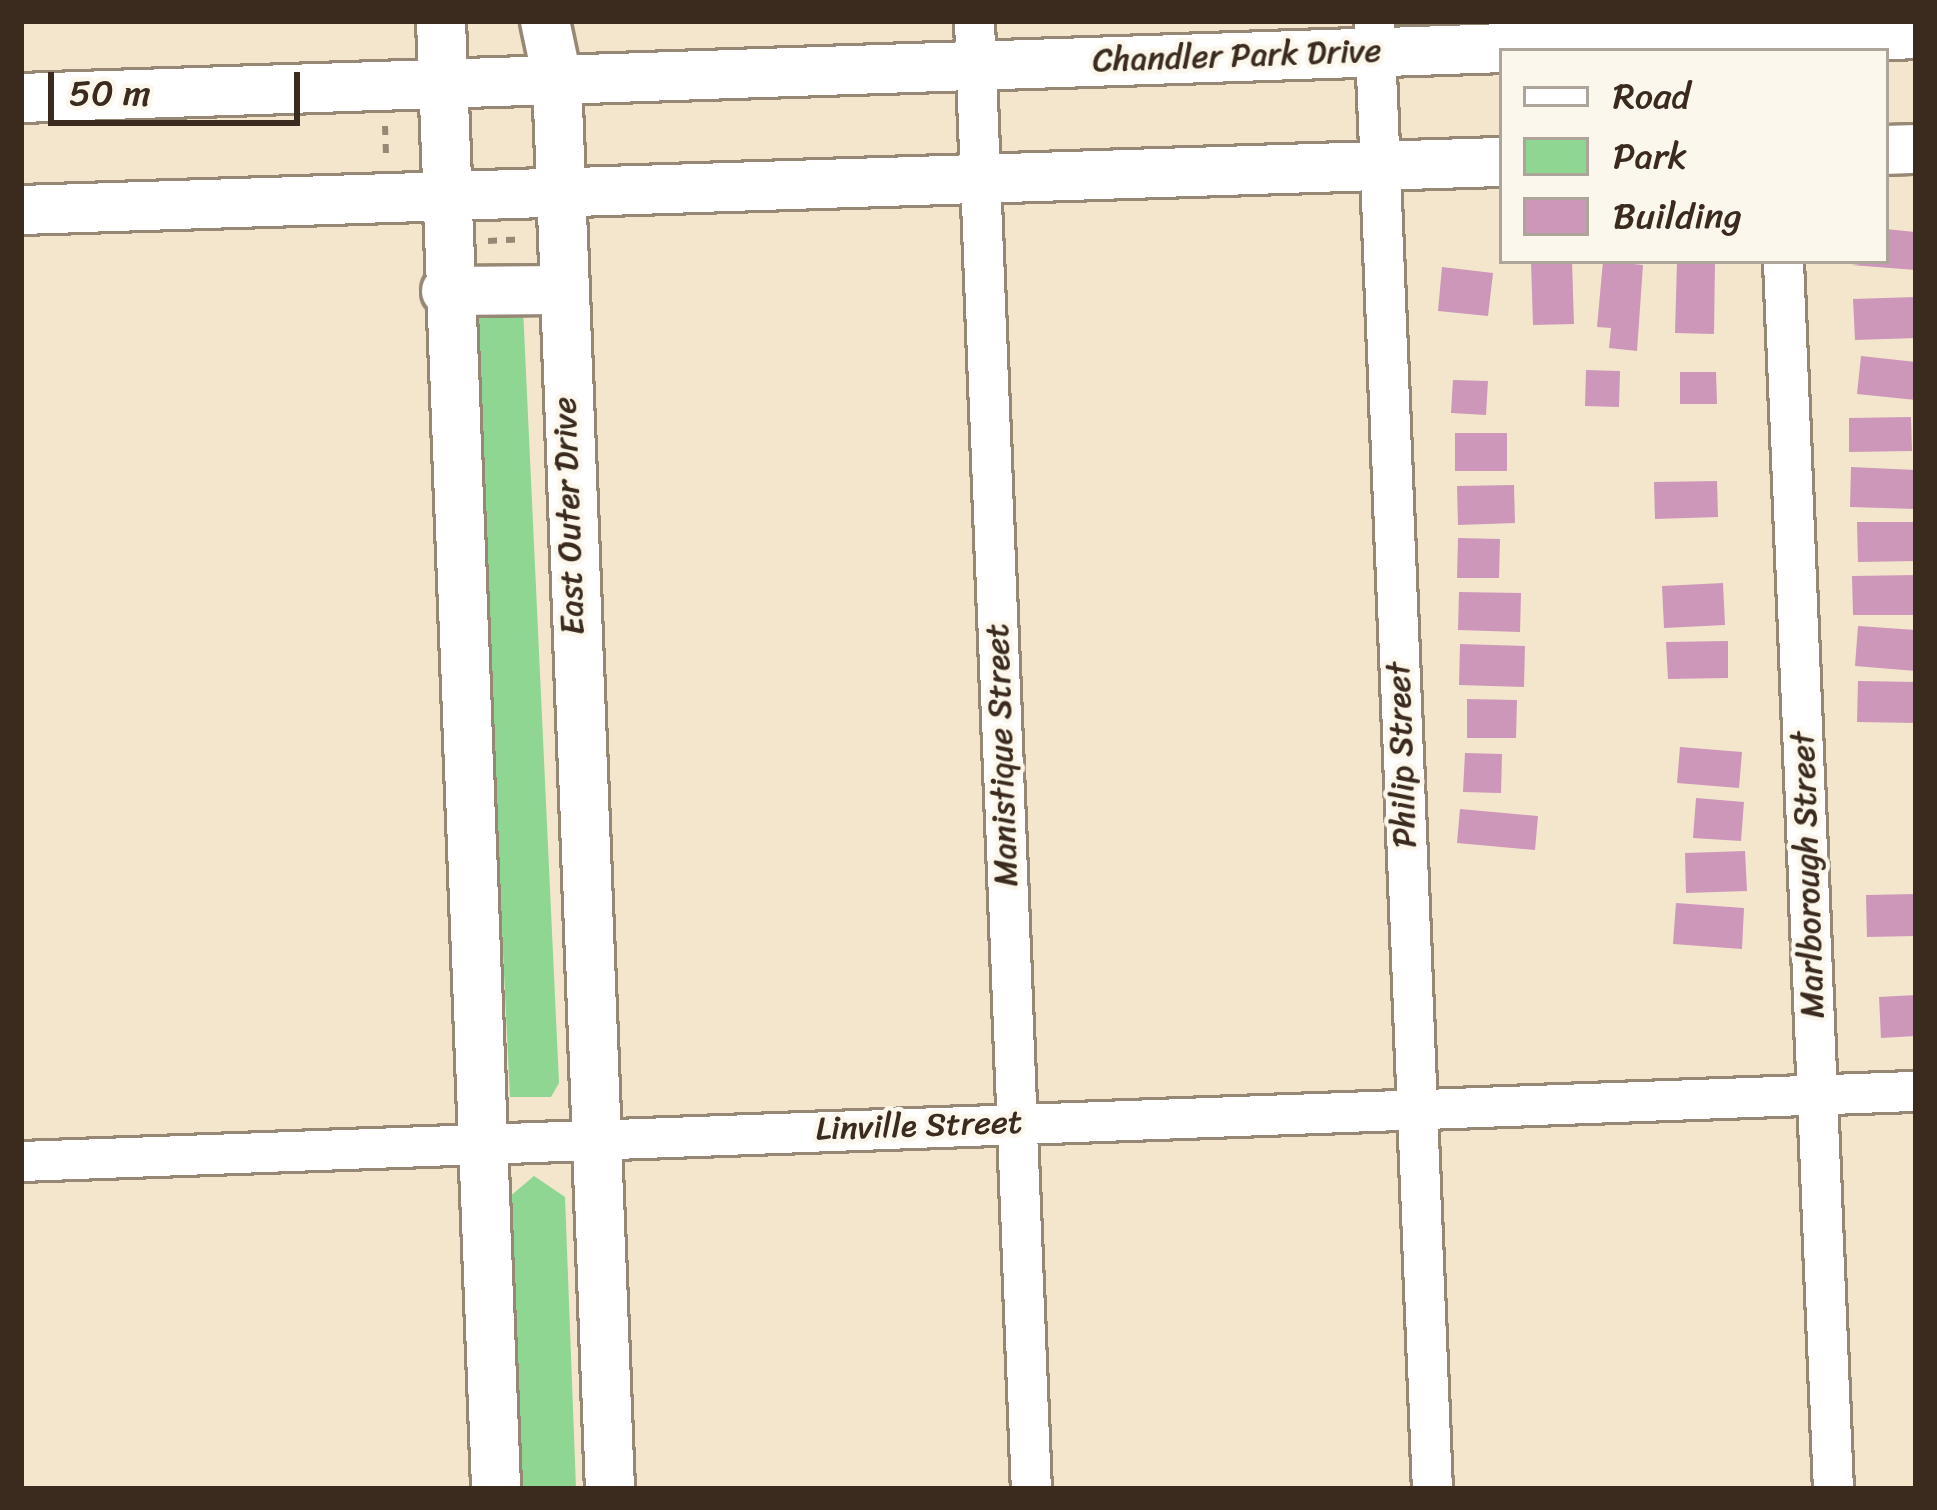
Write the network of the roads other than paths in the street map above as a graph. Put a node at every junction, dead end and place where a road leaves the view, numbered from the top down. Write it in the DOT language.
graph roads {
  1 [pos="441,21"];
  2 [pos="545,21"];
  3 [pos="1916,34"];
  4 [pos="1375,36"];
  5 [pos="1774,37"];
  6 [pos="974,43"];
  7 [pos="557,78"];
  8 [pos="437,82"];
  9 [pos="21,98"];
  10 [pos="1499,162"];
  11 [pos="1379,165"];
  12 [pos="980,177"];
  13 [pos="559,191"];
  14 [pos="442,195"];
  15 [pos="21,210"];
  16 [pos="1783,264"];
  17 [pos="560,290"];
  18 [pos="446,291"];
  19 [pos="1916,1091"];
  20 [pos="1816,1094"];
  21 [pos="1417,1108"];
  22 [pos="1016,1122"];
  23 [pos="596,1138"];
  24 [pos="483,1142"];
  25 [pos="21,1161"];
  26 [pos="496,1489"];
  27 [pos="610,1489"];
  28 [pos="1031,1489"];
  29 [pos="1432,1489"];
  30 [pos="1832,1489"];
  1 -- 8 [label="street"];
  2 -- 7 [label="street, East Outer Drive"];
  3 -- 5 [label="street, Chandler Park Drive"];
  4 -- 5 [label="street, Chandler Park Drive"];
  4 -- 6 [label="street, Chandler Park Drive"];
  4 -- 11 [label="street, Philip Street"];
  6 -- 7 [label="street, Chandler Park Drive"];
  6 -- 12 [label="street, Manistique Street"];
  7 -- 8 [label="street"];
  7 -- 13 [label="street, East Outer Drive"];
  8 -- 9 [label="street"];
  8 -- 14 [label="street"];
  10 -- 11 [label="street"];
  11 -- 12 [label="street"];
  11 -- 21 [label="street, Philip Street"];
  12 -- 13 [label="street"];
  12 -- 22 [label="street, Manistique Street"];
  13 -- 14 [label="street"];
  13 -- 17 [label="street, East Outer Drive"];
  14 -- 15 [label="street"];
  14 -- 18 [label="street"];
  16 -- 20 [label="street, Marlborough Street"];
  17 -- 18 [label="street"];
  17 -- 23 [label="street, East Outer Drive"];
  18 -- 24 [label="street"];
  19 -- 20 [label="street, Linville Street"];
  20 -- 21 [label="street, Linville Street"];
  20 -- 30 [label="street, Marlborough Street"];
  21 -- 22 [label="street, Linville Street"];
  21 -- 29 [label="street, Philip Street"];
  22 -- 23 [label="street, Linville Street"];
  22 -- 28 [label="street, Manistique Street"];
  23 -- 24 [label="street, Linville Street"];
  23 -- 27 [label="street, East Outer Drive"];
  24 -- 25 [label="street, Linville Street"];
  24 -- 26 [label="street"];
}
